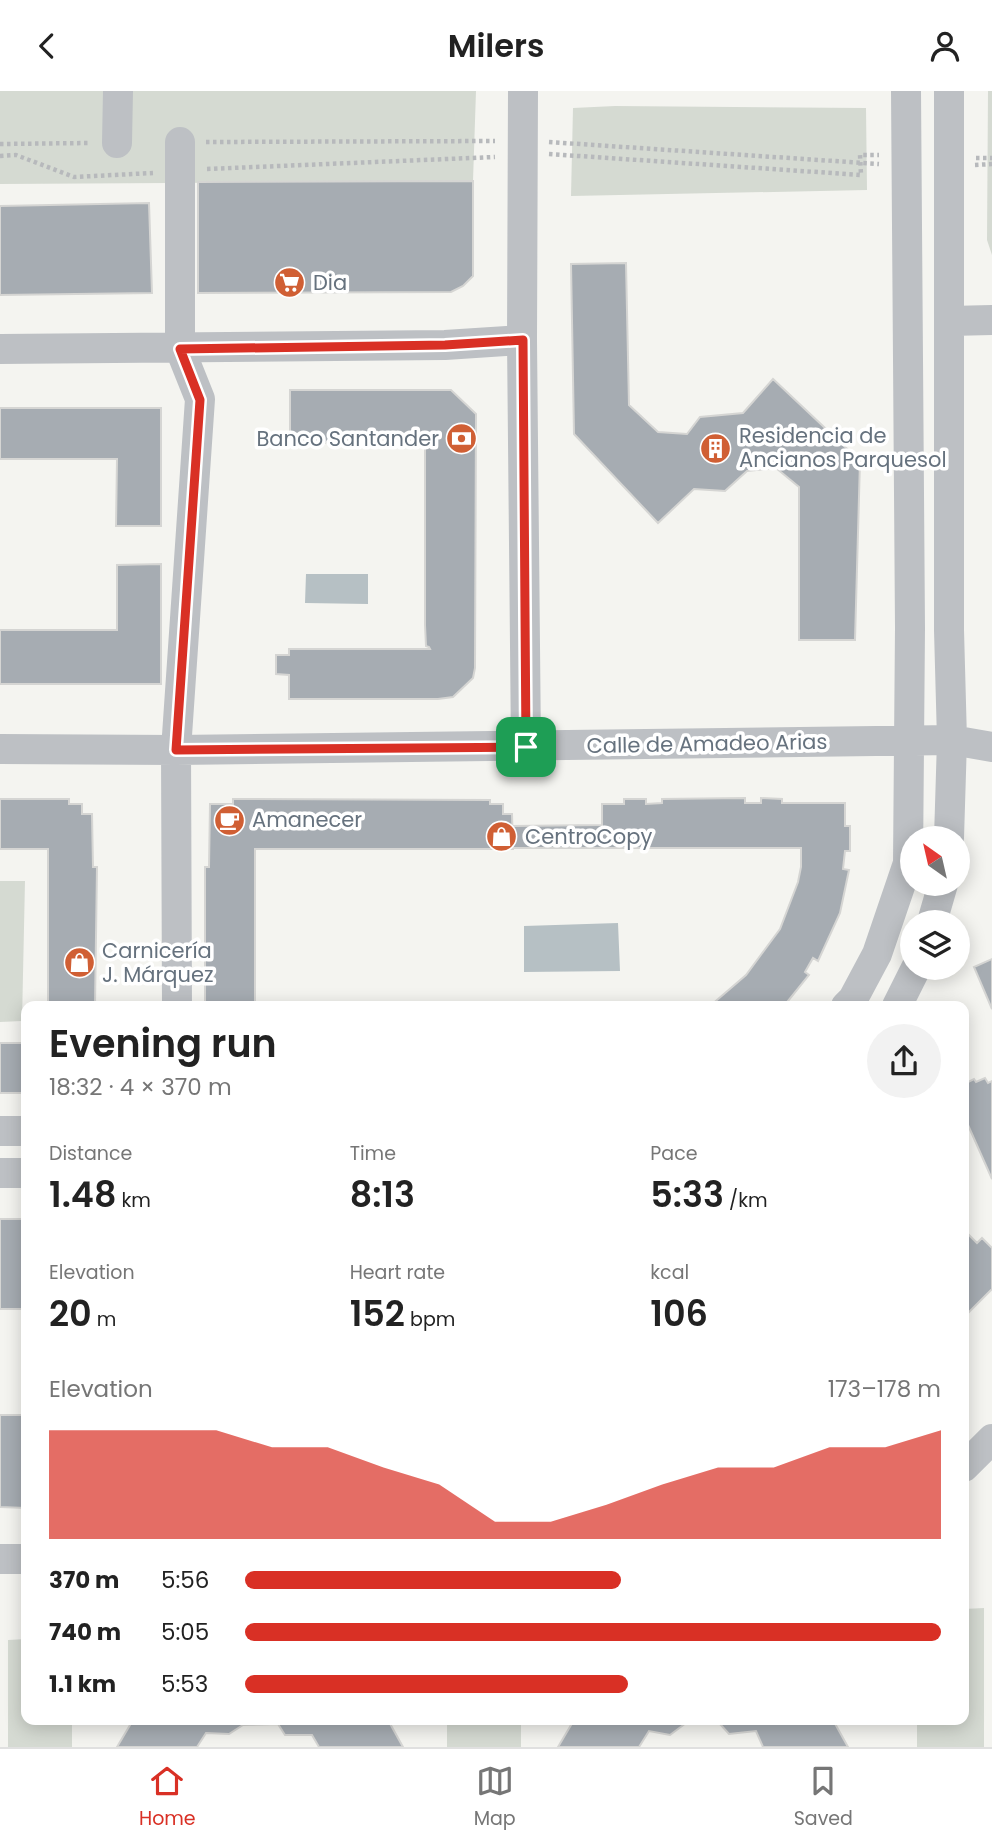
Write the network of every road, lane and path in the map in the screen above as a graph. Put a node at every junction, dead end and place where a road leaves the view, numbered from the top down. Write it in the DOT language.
graph roads {
  1 [pos="118,91"];
  2 [pos="523,91"];
  3 [pos="906,91"];
  4 [pos="949,91"];
  5 [pos="180,142"];
  6 [pos="117,143"];
  7 [pos="992,320"];
  8 [pos="950,321"];
  9 [pos="523,340"];
  10 [pos="0,349"];
  11 [pos="180,349"];
  12 [pos="952,740"];
  13 [pos="911,742"];
  14 [pos="526,747"];
  15 [pos="992,747"];
  16 [pos="0,749"];
  17 [pos="176,750"];
  18 [pos="949,826"];
  19 [pos="910,980"];
  20 [pos="177,1001"];
  21 [pos="851,1001"];
  22 [pos="900,1001"];
  23 [pos="0,1131"];
  24 [pos="21,1131"];
  25 [pos="21,1173"];
  26 [pos="0,1174"];
  27 [pos="992,1440"];
  28 [pos="969,1462"];
  29 [pos="0,1559"];
  30 [pos="21,1559"];
  1 -- 6 [label="street"];
  2 -- 9 [label="street"];
  3 -- 13 [label="street"];
  4 -- 8 [label="street"];
  5 -- 11 [label="street"];
  7 -- 8 [label="street"];
  8 -- 12 [label="street"];
  9 -- 11 [label="street"];
  9 -- 14 [label="street"];
  10 -- 11 [label="street"];
  11 -- 17 [label="street"];
  12 -- 13 [label="street, Calle de Amadeo Arias"];
  12 -- 15 [label="street, Calle de Amadeo Arias"];
  12 -- 18 [label="street"];
  13 -- 14 [label="street, Calle de Amadeo Arias"];
  13 -- 21 [label="street"];
  14 -- 17 [label="street, Calle de Amadeo Arias"];
  16 -- 17 [label="street, Calle de Amadeo Arias"];
  17 -- 20 [label="street"];
  19 -- 22 [label="street"];
  23 -- 24 [label="street"];
  25 -- 26 [label="street"];
  27 -- 28 [label="street"];
  29 -- 30 [label="street"];
}
